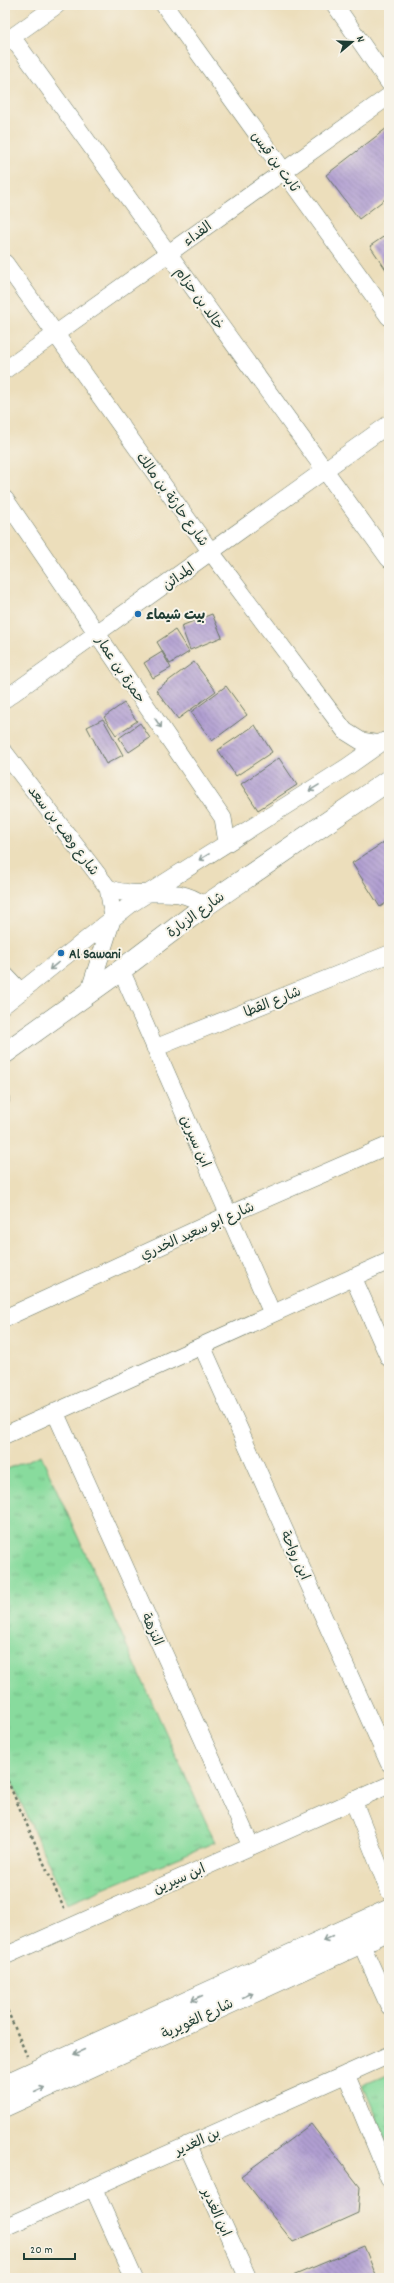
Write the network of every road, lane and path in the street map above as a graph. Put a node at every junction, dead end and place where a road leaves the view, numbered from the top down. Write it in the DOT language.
graph roads {
  1 [pos="57,5"];
  2 [pos="164,5"];
  3 [pos="335,5"];
  4 [pos="8,39"];
  5 [pos="389,83"];
  6 [pos="389,96"];
  7 [pos="283,171"];
  8 [pos="168,254"];
  9 [pos="5,263"];
  10 [pos="389,317"];
  11 [pos="56,334"];
  12 [pos="5,370"];
  13 [pos="389,424"];
  14 [pos="324,471"];
  15 [pos="5,499"];
  16 [pos="211,552"];
  17 [pos="389,559"];
  18 [pos="97,633"];
  19 [pos="5,698"];
  20 [pos="345,732"];
  21 [pos="384,741"];
  22 [pos="5,753"];
  23 [pos="347,767"];
  24 [pos="389,780"];
  25 [pos="227,843"];
  26 [pos="108,888"];
  27 [pos="147,894"];
  28 [pos="205,906"];
  29 [pos="113,916"];
  30 [pos="389,954"];
  31 [pos="121,970"];
  32 [pos="5,975"];
  33 [pos="21,992"];
  34 [pos="89,992"];
  35 [pos="5,1004"];
  36 [pos="155,1048"];
  37 [pos="5,1053"];
  38 [pos="389,1145"];
  39 [pos="228,1215"];
  40 [pos="389,1261"];
  41 [pos="352,1277"];
  42 [pos="272,1312"];
  43 [pos="5,1318"];
  44 [pos="202,1346"];
  45 [pos="389,1358"];
  46 [pos="55,1412"];
  47 [pos="5,1435"];
  48 [pos="389,1763"];
  49 [pos="5,1775"];
  50 [pos="389,1785"];
  51 [pos="353,1800"];
  52 [pos="251,1846"];
  53 [pos="389,1891"];
  54 [pos="389,1910"];
  55 [pos="72,1926"];
  56 [pos="389,1930"];
  57 [pos="357,1935"];
  58 [pos="5,1956"];
  59 [pos="5,2005"];
  60 [pos="389,2006"];
  61 [pos="389,2055"];
  62 [pos="34,2072"];
  63 [pos="346,2074"];
  64 [pos="9,2094"];
  65 [pos="187,2145"];
  66 [pos="389,2178"];
  67 [pos="93,2187"];
  68 [pos="5,2227"];
  69 [pos="134,2278"];
  70 [pos="248,2278"];
  1 -- 4 [label="street"];
  2 -- 7 [label="street, ثابت بن قيس"];
  3 -- 5 [label="street"];
  4 -- 8 [label="street, خالد بن حزام"];
  6 -- 7 [label="street, الفداء"];
  7 -- 8 [label="street, الفداء"];
  7 -- 10 [label="street, ثابت بن قيس"];
  8 -- 11 [label="street, الفداء"];
  8 -- 14 [label="street, خالد بن حزام"];
  9 -- 11 [label="street, شارع حارثة بن مالك"];
  11 -- 12 [label="street, الفداء"];
  11 -- 16 [label="street, شارع حارثة بن مالك"];
  13 -- 14 [label="street, المدائن"];
  14 -- 16 [label="street, المدائن"];
  14 -- 17 [label="street, خالد بن حزام"];
  15 -- 18 [label="street, حمزة بن عمار"];
  16 -- 18 [label="street, المدائن"];
  16 -- 20 [label="street, شارع حارثة بن مالك"];
  18 -- 19 [label="street, المدائن"];
  18 -- 25 [label="street, حمزة بن عمار, one-way"];
  20 -- 21 [label="street, شارع حارثة بن مالك"];
  20 -- 23 [label="street, شارع حارثة بن مالك"];
  21 -- 23 [label="street"];
  22 -- 26 [label="street, شارع وهب بن سعد"];
  23 -- 25 [label="street, one-way"];
  24 -- 28 [label="street, شارع الزبارة"];
  25 -- 27 [label="street, one-way"];
  26 -- 27 [label="street, شارع وهب بن سعد"];
  26 -- 29 [label="street, شارع وهب بن سعد"];
  27 -- 28 [label="street, شارع وهب بن سعد"];
  27 -- 29 [label="street"];
  28 -- 31 [label="street, شارع الزبارة"];
  29 -- 33 [label="street, one-way"];
  29 -- 34 [label="street, شارع وهب بن سعد"];
  30 -- 36 [label="street, شارع القطا"];
  31 -- 34 [label="street, شارع الزبارة"];
  31 -- 36 [label="street, ابن سيرين"];
  32 -- 33 [label="street"];
  33 -- 35 [label="street"];
  34 -- 37 [label="street, شارع الزبارة"];
  36 -- 39 [label="street, ابن سيرين"];
  38 -- 39 [label="street, شارع ابو سعيد الخدري"];
  39 -- 42 [label="street, ابن سيرين"];
  39 -- 43 [label="street, شارع ابو سعيد الخدري"];
  40 -- 41 [label="street"];
  41 -- 42 [label="street"];
  41 -- 45 [label="street"];
  42 -- 44 [label="street"];
  44 -- 46 [label="street"];
  44 -- 48 [label="street, ابن رواحة"];
  46 -- 47 [label="street"];
  46 -- 52 [label="street, النزهة"];
  49 -- 55 [label="path"];
  50 -- 51 [label="street, ابن سيرين"];
  51 -- 52 [label="street, ابن سيرين"];
  51 -- 53 [label="street"];
  52 -- 55 [label="street, ابن سيرين"];
  54 -- 57 [label="street, شارع الغويرية"];
  55 -- 58 [label="street, ابن سيرين"];
  56 -- 57 [label="street, شارع الغويرية"];
  57 -- 60 [label="street"];
  57 -- 62 [label="street, شارع الغويرية, one-way"];
  64 -- 57 [label="street, شارع الغويرية, one-way"];
  59 -- 62 [label="path"];
  61 -- 63 [label="street, بن الغدير"];
  62 -- 64 [label="street, شارع الغويرية"];
  63 -- 65 [label="street, بن الغدير"];
  63 -- 66 [label="street"];
  65 -- 67 [label="street, بن الغدير"];
  65 -- 70 [label="street, ابن الغدير"];
  67 -- 68 [label="street, بن الغدير"];
  67 -- 69 [label="street"];
}
